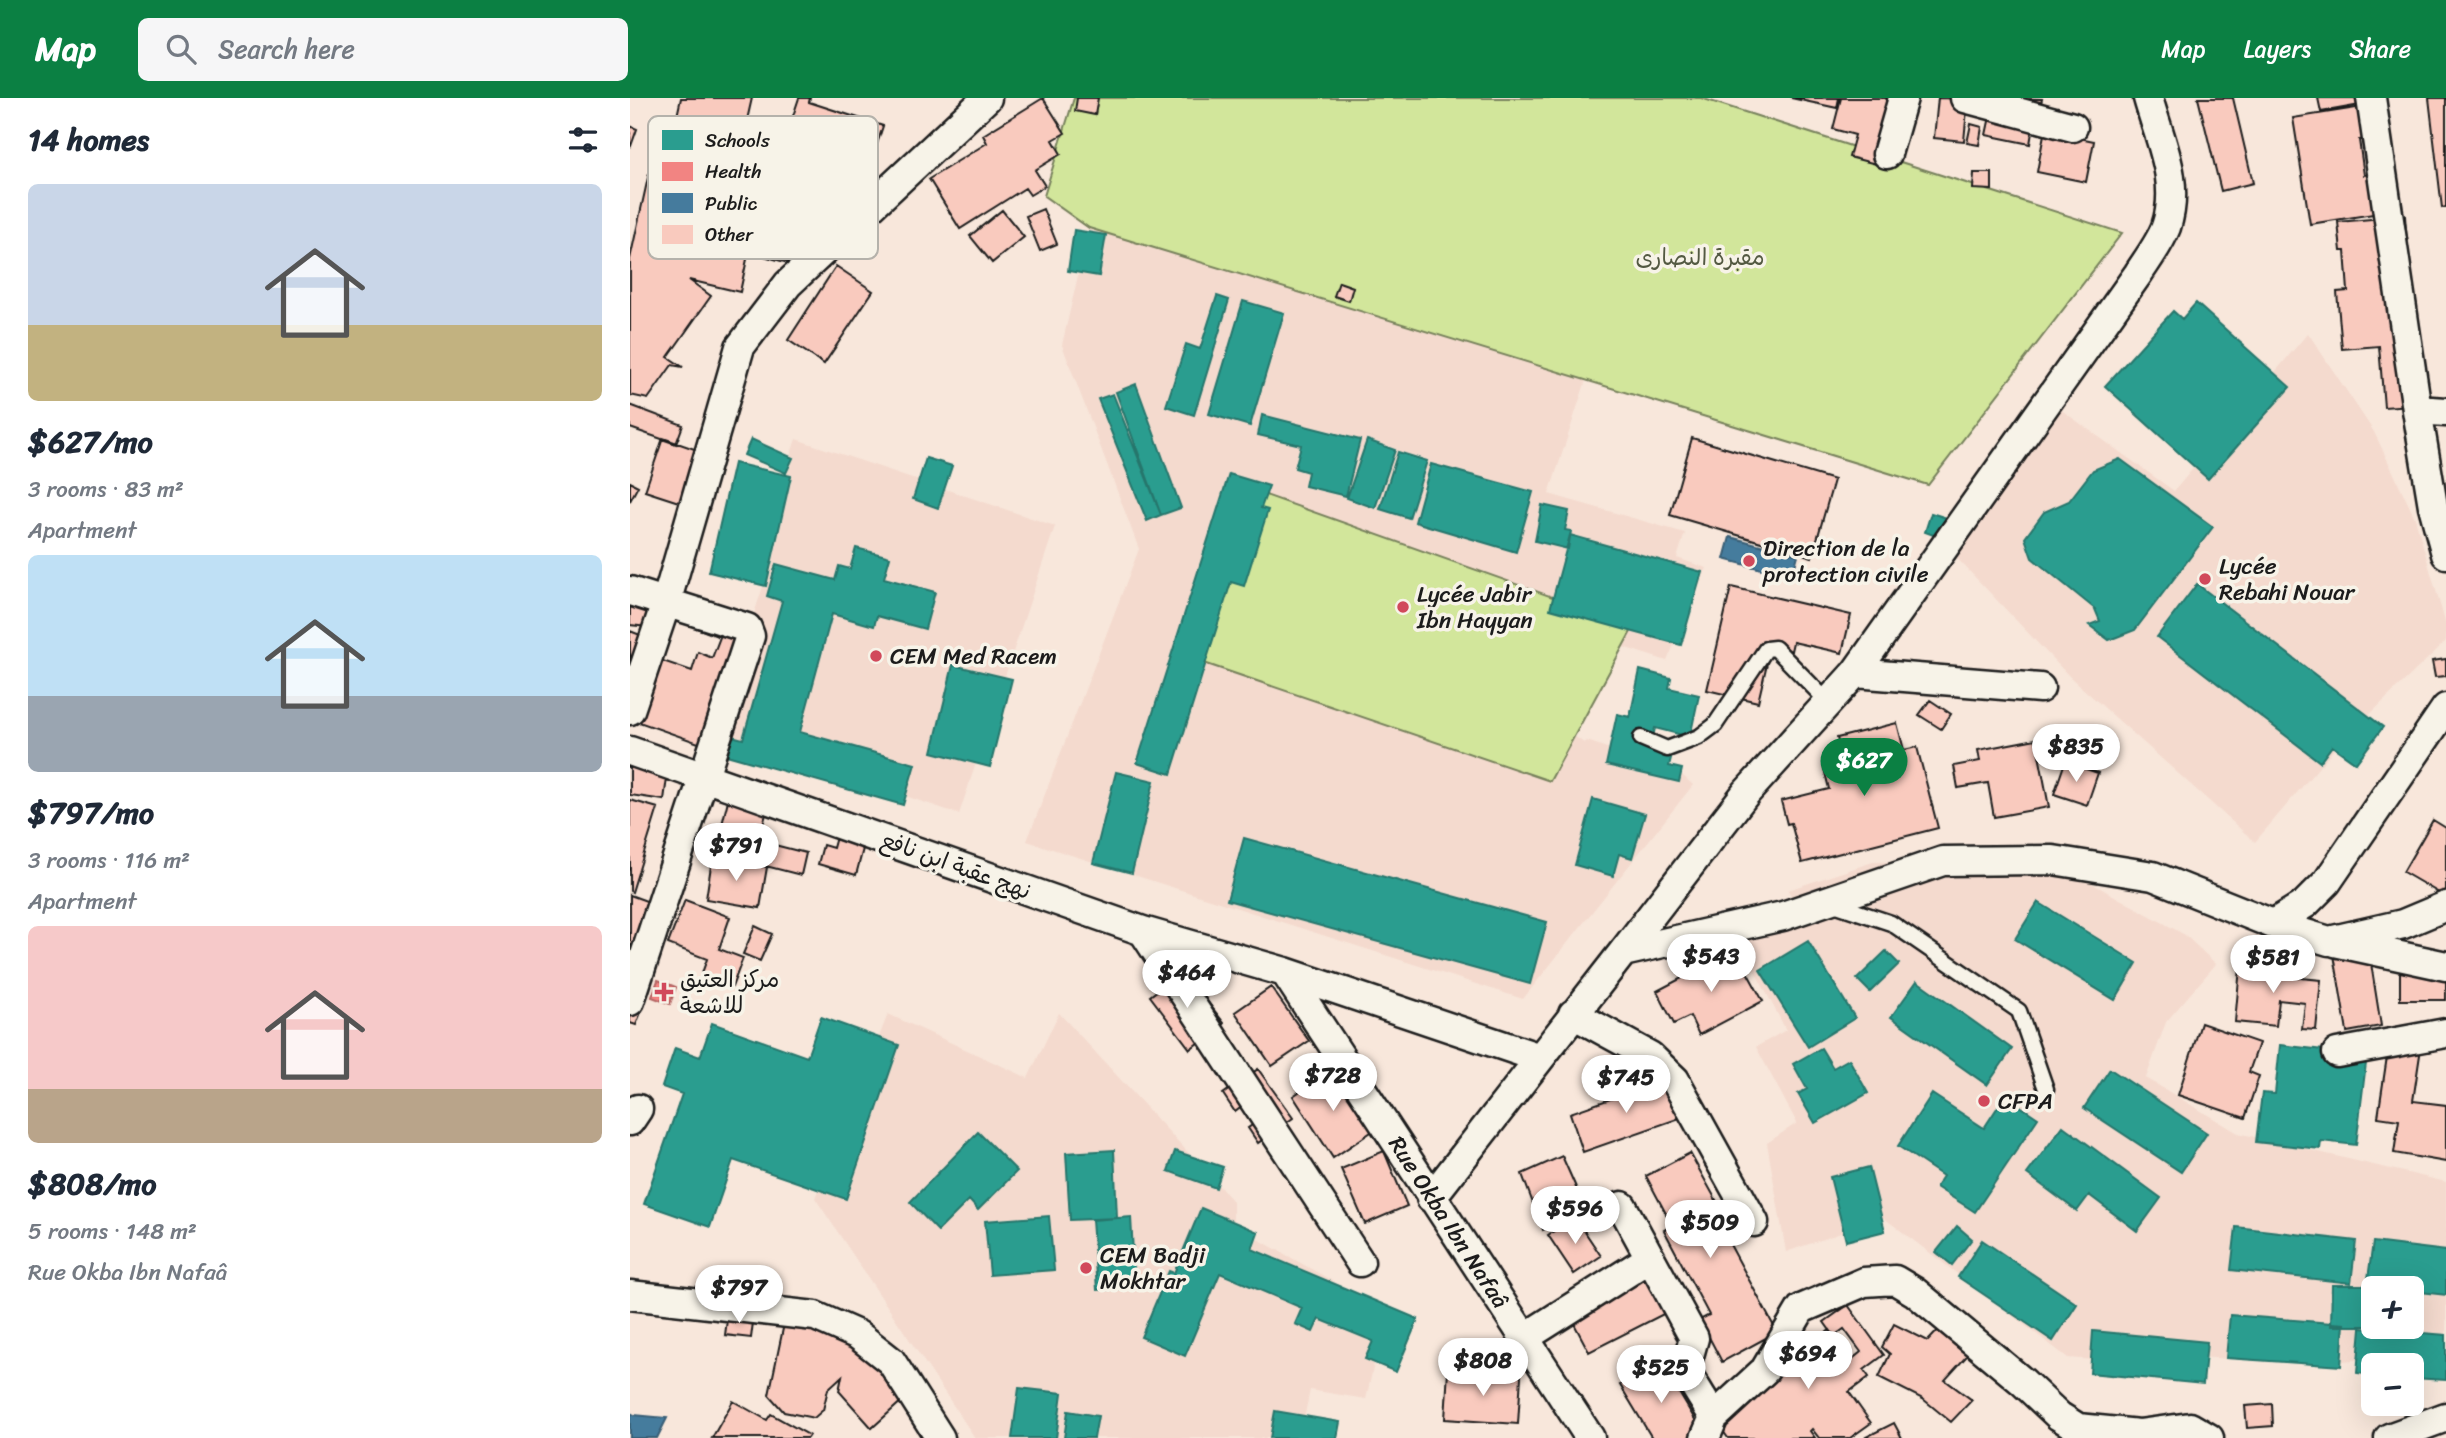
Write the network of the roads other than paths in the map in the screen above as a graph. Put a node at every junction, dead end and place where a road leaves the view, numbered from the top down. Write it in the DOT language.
graph roads {
  1 [pos="987,98"];
  2 [pos="1903,98"];
  3 [pos="1965,98"];
  4 [pos="2148,98"];
  5 [pos="2371,98"];
  6 [pos="2073,127"];
  7 [pos="1887,155"];
  8 [pos="878,200"];
  9 [pos="815,259"];
  10 [pos="2417,410"];
  11 [pos="2446,412"];
  12 [pos="2446,554"];
  13 [pos="630,591"];
  14 [pos="666,603"];
  15 [pos="1855,673"];
  16 [pos="2040,688"];
  17 [pos="1828,702"];
  18 [pos="2446,709"];
  19 [pos="630,710"];
  20 [pos="1641,738"];
  21 [pos="630,751"];
  22 [pos="706,776"];
  23 [pos="1826,901"];
  24 [pos="2446,906"];
  25 [pos="2273,924"];
  26 [pos="1143,931"];
  27 [pos="2329,941"];
  28 [pos="1623,952"];
  29 [pos="2446,966"];
  30 [pos="1285,972"];
  31 [pos="630,1001"];
  32 [pos="1573,1014"];
  33 [pos="2446,1033"];
  34 [pos="2337,1053"];
  35 [pos="1540,1058"];
  36 [pos="2046,1089"];
  37 [pos="1431,1198"];
  38 [pos="1622,1206"];
  39 [pos="1754,1222"];
  40 [pos="1650,1258"];
  41 [pos="1360,1262"];
  42 [pos="630,1295"];
  43 [pos="1524,1338"];
  44 [pos="2446,1416"];
  45 [pos="1710,1428"];
  46 [pos="940,1438"];
  47 [pos="1590,1438"];
  48 [pos="2209,1438"];
  49 [pos="2389,1438"];
  1 -- 8 [label="street"];
  2 -- 7 [label="street"];
  3 -- 6 [label="street"];
  4 -- 15 [label="street"];
  5 -- 10 [label="street"];
  9 -- 14 [label="street"];
  10 -- 11 [label="street"];
  10 -- 12 [label="street"];
  13 -- 14 [label="street"];
  14 -- 19 [label="street"];
  14 -- 22 [label="street"];
  15 -- 16 [label="street"];
  15 -- 17 [label="street"];
  17 -- 20 [label="lane"];
  17 -- 28 [label="street"];
  18 -- 25 [label="street"];
  21 -- 22 [label="street, نهج عقبة ابن نافع"];
  22 -- 26 [label="street, نهج عقبة ابن نافع"];
  22 -- 31 [label="street"];
  23 -- 25 [label="street"];
  23 -- 28 [label="street"];
  23 -- 36 [label="lane"];
  24 -- 27 [label="street"];
  25 -- 27 [label="street"];
  26 -- 30 [label="street, نهج عقبة ابن نافع"];
  26 -- 41 [label="street"];
  27 -- 29 [label="street"];
  28 -- 32 [label="street"];
  30 -- 35 [label="street, نهج عقبة ابن نافع"];
  30 -- 37 [label="street, Rue Okba Ibn Nafaâ"];
  32 -- 35 [label="street"];
  32 -- 39 [label="street"];
  33 -- 34 [label="street"];
  35 -- 37 [label="street"];
  37 -- 43 [label="street, Rue Okba Ibn Nafaâ"];
  38 -- 40 [label="street"];
  40 -- 43 [label="street"];
  40 -- 45 [label="street"];
  42 -- 46 [label="street"];
  43 -- 47 [label="street, Rue Okba Ibn Nafaâ"];
  44 -- 49 [label="street"];
  45 -- 48 [label="street"];
}
